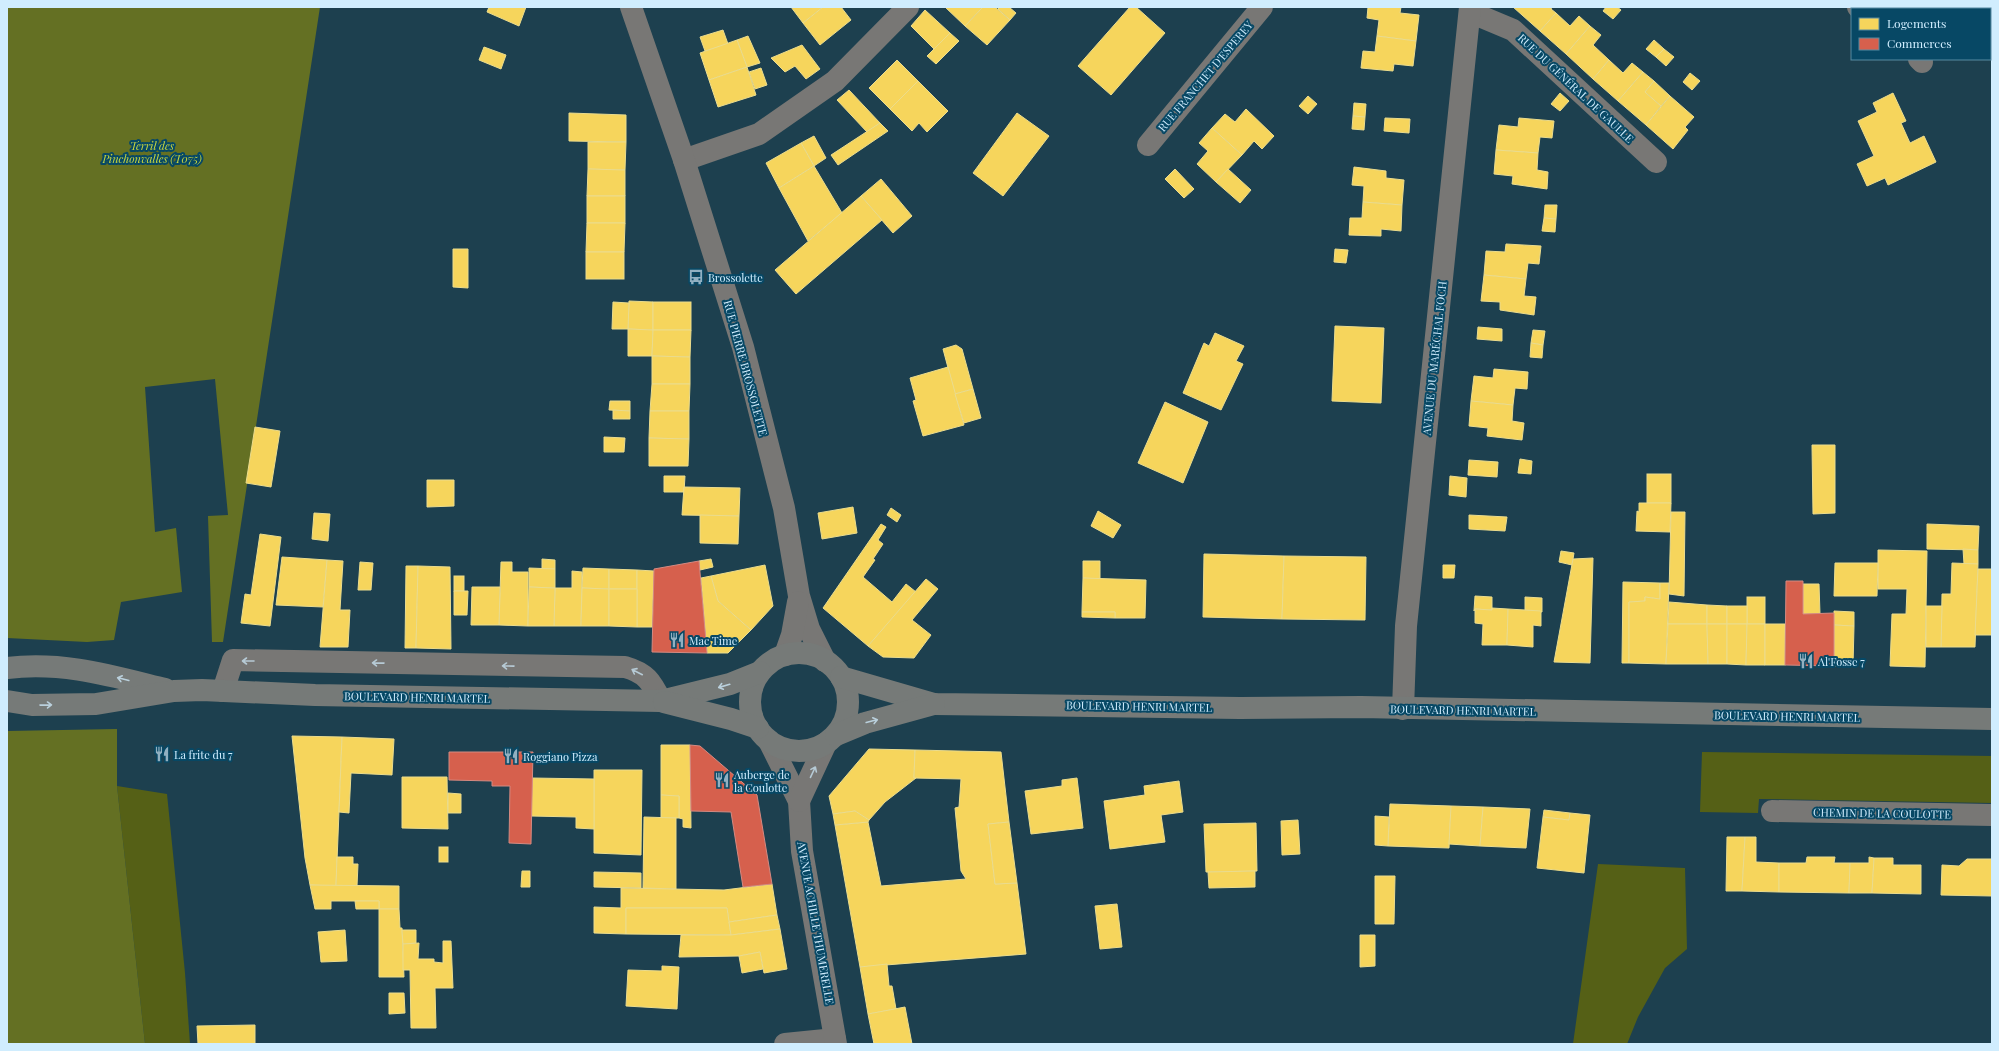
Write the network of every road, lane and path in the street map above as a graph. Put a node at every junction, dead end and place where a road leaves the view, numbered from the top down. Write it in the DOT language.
graph roads {
  1 [pos="631,7"];
  2 [pos="908,7"];
  3 [pos="1262,7"];
  4 [pos="1470,9"];
  5 [pos="1148,145"];
  6 [pos="684,160"];
  7 [pos="1656,162"];
  8 [pos="799,596"];
  9 [pos="785,655"];
  10 [pos="825,660"];
  11 [pos="7,668"];
  12 [pos="760,672"];
  13 [pos="841,677"];
  14 [pos="174,691"];
  15 [pos="223,691"];
  16 [pos="7,701"];
  17 [pos="660,701"];
  18 [pos="934,704"];
  19 [pos="1403,709"];
  20 [pos="1992,719"];
  21 [pos="763,734"];
  22 [pos="831,739"];
  23 [pos="799,802"];
  24 [pos="1772,811"];
  25 [pos="1992,815"];
  26 [pos="836,1041"];
  27 [pos="785,1044"];
  1 -- 6 [label="street, RUE PIERRE BROSSOLETTE"];
  2 -- 6 [label="street"];
  3 -- 5 [label="street, RUE FRANCHET D'ESPEREY"];
  4 -- 7 [label="street, RUE DU GÉNÉRAL DE GAULLE"];
  4 -- 19 [label="street, AVENUE DU MARÉCHAL FOCH"];
  6 -- 8 [label="street, RUE PIERRE BROSSOLETTE"];
  8 -- 9 [label="street, RUE PIERRE BROSSOLETTE"];
  8 -- 10 [label="street, RUE PIERRE BROSSOLETTE"];
  9 -- 10 [label="main road"];
  9 -- 12 [label="main road"];
  10 -- 13 [label="main road"];
  14 -- 11 [label="main road, BOULEVARD HENRI MARTEL, one-way"];
  12 -- 17 [label="main road, BOULEVARD HENRI MARTEL, one-way"];
  12 -- 21 [label="main road"];
  13 -- 18 [label="main road, BOULEVARD HENRI MARTEL"];
  13 -- 22 [label="main road"];
  14 -- 15 [label="main road, BOULEVARD HENRI MARTEL"];
  16 -- 14 [label="main road, BOULEVARD HENRI MARTEL, one-way"];
  15 -- 17 [label="main road, BOULEVARD HENRI MARTEL"];
  17 -- 15 [label="street, one-way"];
  17 -- 21 [label="main road, BOULEVARD HENRI MARTEL"];
  18 -- 19 [label="main road, BOULEVARD HENRI MARTEL"];
  22 -- 18 [label="main road, BOULEVARD HENRI MARTEL, one-way"];
  19 -- 20 [label="main road, BOULEVARD HENRI MARTEL"];
  21 -- 22 [label="main road"];
  21 -- 23 [label="street, AVENUE ACHILLE THUMERELLE"];
  23 -- 22 [label="street, AVENUE ACHILLE THUMERELLE, one-way"];
  23 -- 26 [label="street, AVENUE ACHILLE THUMERELLE"];
  24 -- 25 [label="street, CHEMIN DE LA COULOTTE"];
  26 -- 27 [label="street"];
}
